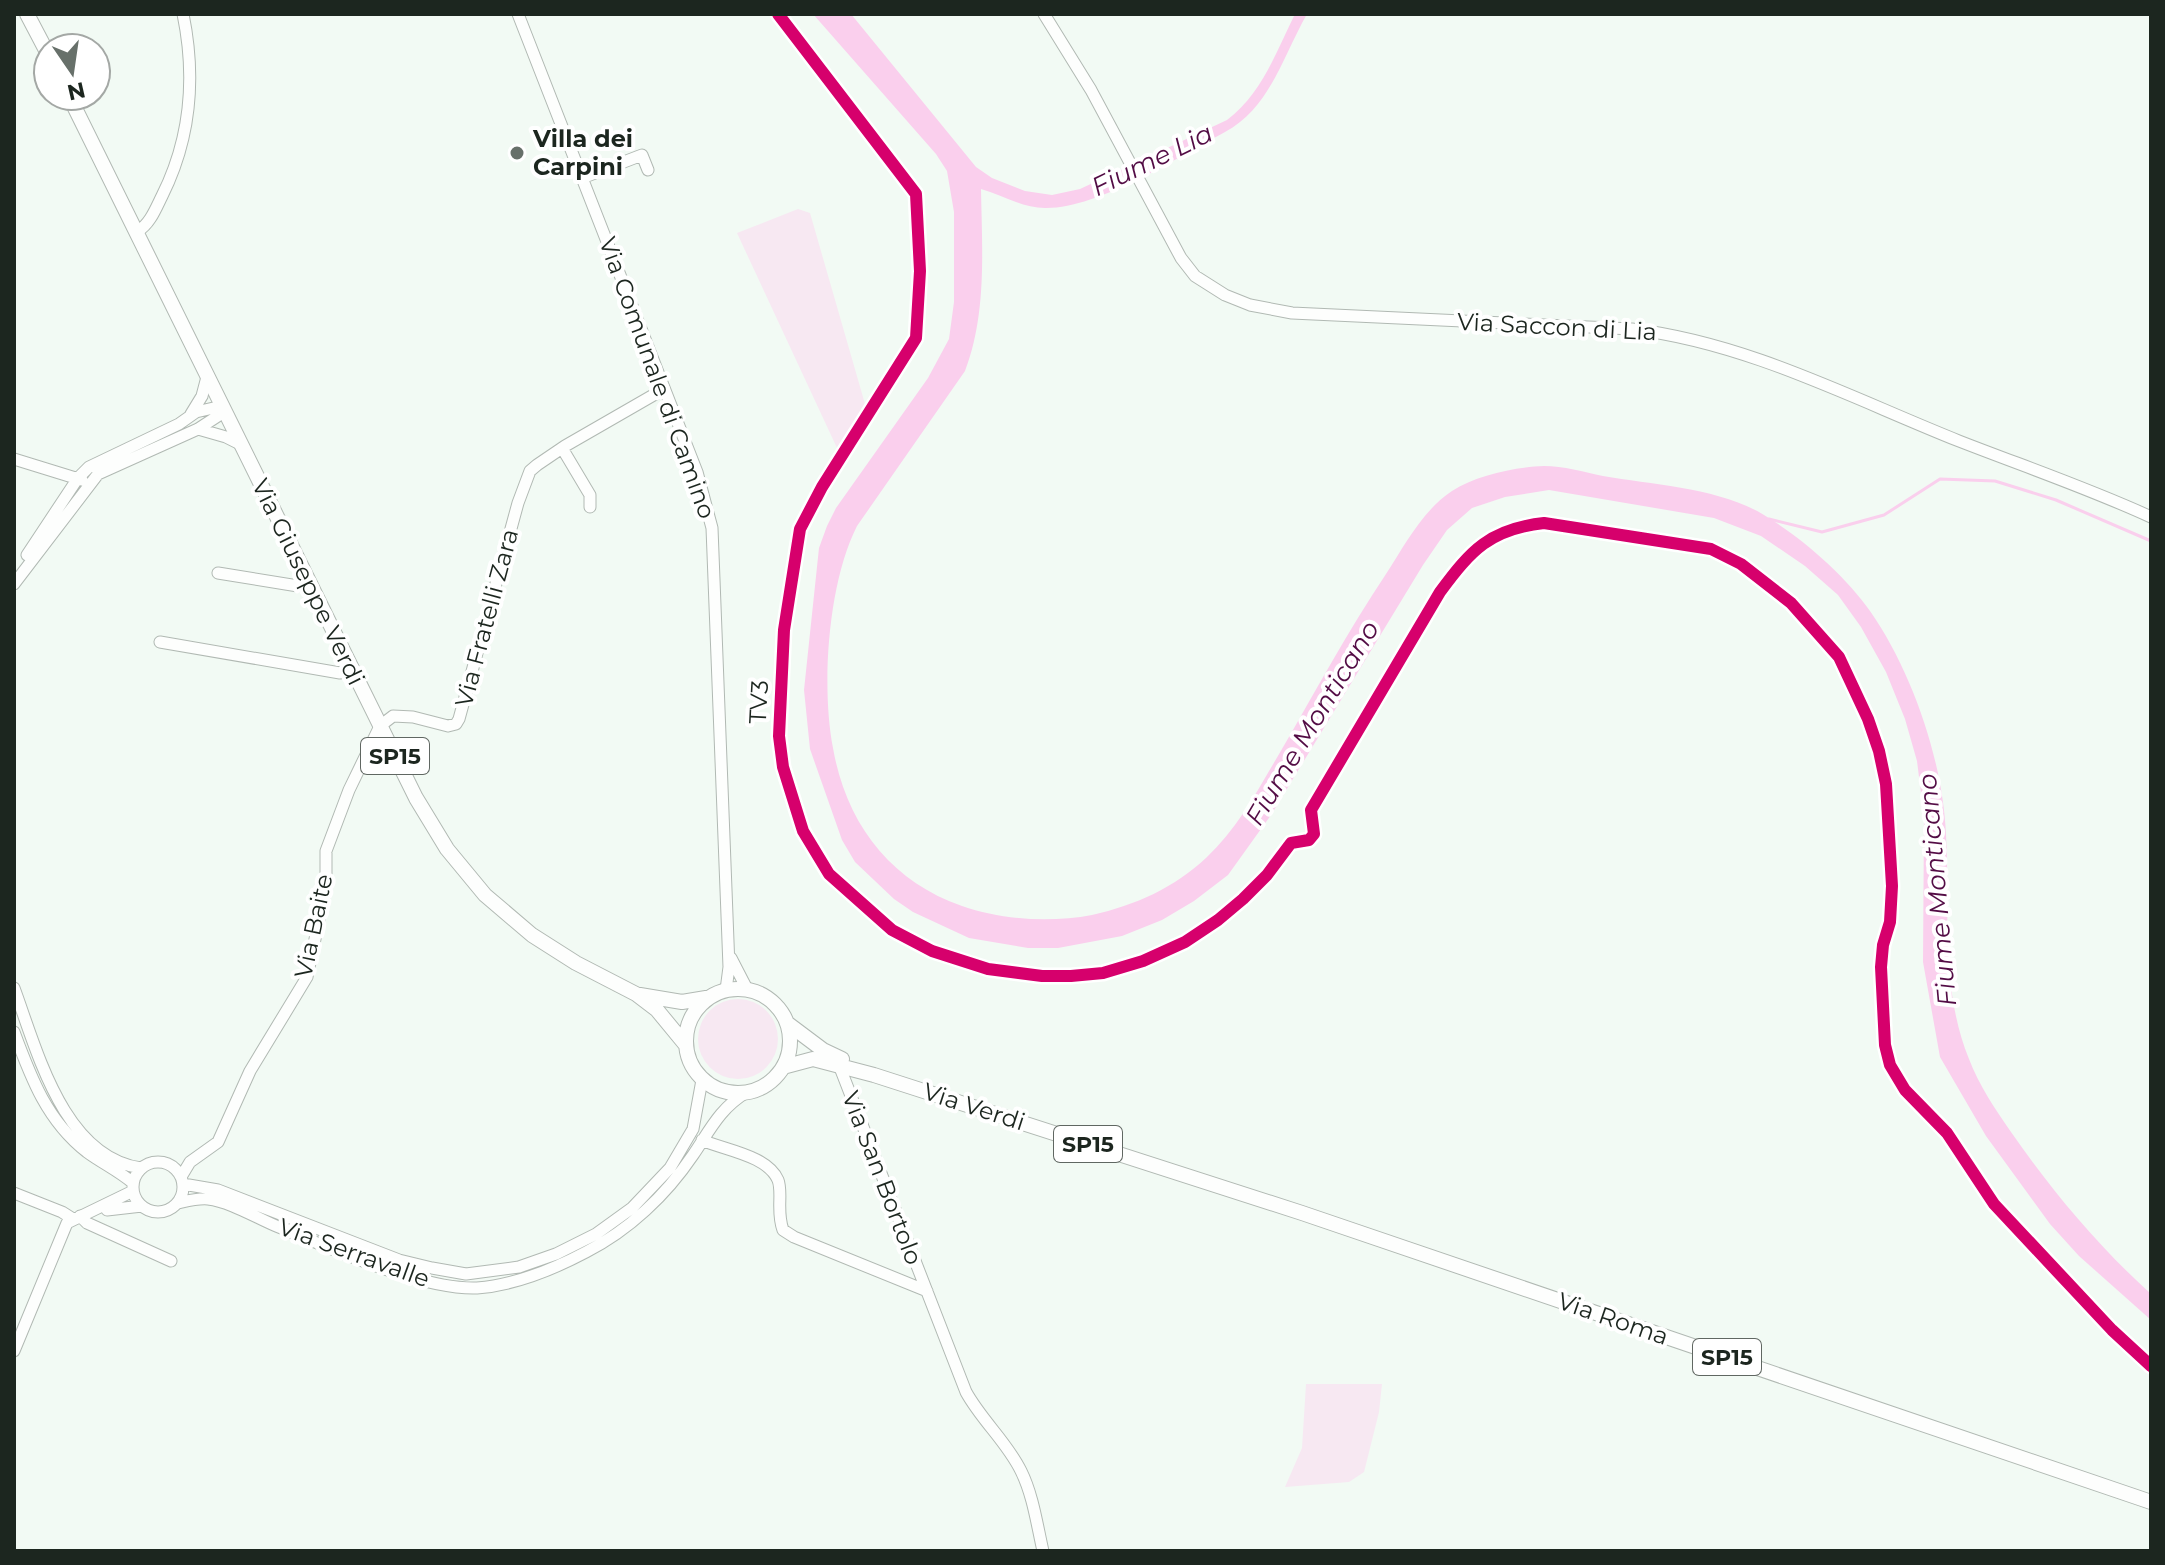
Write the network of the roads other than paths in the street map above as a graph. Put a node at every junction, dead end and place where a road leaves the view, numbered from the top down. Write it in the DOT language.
graph roads {
  1 [pos="27,14"];
  2 [pos="183,14"];
  3 [pos="518,14"];
  4 [pos="1044,14"];
  5 [pos="36,32"];
  6 [pos="77,112"];
  7 [pos="648,170"];
  8 [pos="582,178"];
  9 [pos="138,231"];
  10 [pos="207,377"];
  11 [pos="664,389"];
  12 [pos="223,409"];
  13 [pos="191,415"];
  14 [pos="198,429"];
  15 [pos="240,444"];
  16 [pos="562,448"];
  17 [pos="14,459"];
  18 [pos="84,480"];
  19 [pos="590,507"];
  20 [pos="2151,517"];
  21 [pos="218,573"];
  22 [pos="14,574"];
  23 [pos="308,581"];
  24 [pos="14,584"];
  25 [pos="160,642"];
  26 [pos="351,668"];
  27 [pos="380,726"];
  28 [pos="728,950"];
  29 [pos="14,988"];
  30 [pos="747,989"];
  31 [pos="726,990"];
  32 [pos="636,994"];
  33 [pos="708,998"];
  34 [pos="787,1023"];
  35 [pos="14,1032"];
  36 [pos="685,1044"];
  37 [pos="839,1065"];
  38 [pos="783,1067"];
  39 [pos="874,1075"];
  40 [pos="702,1080"];
  41 [pos="747,1092"];
  42 [pos="702,1140"];
  43 [pos="200,1155"];
  44 [pos="169,1164"];
  45 [pos="141,1168"];
  46 [pos="182,1180"];
  47 [pos="133,1187"];
  48 [pos="14,1193"];
  49 [pos="178,1203"];
  50 [pos="142,1206"];
  51 [pos="94,1211"];
  52 [pos="1302,1213"];
  53 [pos="76,1218"];
  54 [pos="171,1261"];
  55 [pos="927,1291"];
  56 [pos="14,1351"];
  57 [pos="2151,1502"];
  58 [pos="1043,1551"];
  1 -- 5 [label="main road"];
  2 -- 9 [label="street"];
  3 -- 8 [label="street, Via Comunale di Camino"];
  4 -- 20 [label="street, Via Saccon di Lia"];
  6 -- 9 [label="main road, Via Giuseppe Verdi / SP15"];
  7 -- 8 [label="street"];
  8 -- 11 [label="street, Via Comunale di Camino"];
  9 -- 10 [label="main road, Via Giuseppe Verdi / SP15"];
  10 -- 12 [label="main road, Via Giuseppe Verdi / SP15"];
  10 -- 13 [label="street"];
  11 -- 16 [label="street, Via Fratelli Zara"];
  11 -- 28 [label="street, Via Comunale di Camino"];
  12 -- 13 [label="street"];
  12 -- 14 [label="street"];
  12 -- 15 [label="main road, Via Giuseppe Verdi / SP15"];
  13 -- 18 [label="street"];
  14 -- 15 [label="street"];
  14 -- 18 [label="street"];
  15 -- 23 [label="main road, Via Giuseppe Verdi / SP15"];
  16 -- 19 [label="street"];
  16 -- 27 [label="street, Via Fratelli Zara"];
  17 -- 18 [label="street"];
  18 -- 22 [label="street"];
  18 -- 24 [label="street"];
  21 -- 23 [label="street"];
  23 -- 26 [label="main road, Via Giuseppe Verdi / SP15"];
  25 -- 26 [label="street"];
  26 -- 27 [label="main road, Via Giuseppe Verdi / SP15"];
  27 -- 32 [label="main road, Via Giuseppe Verdi / SP15"];
  27 -- 43 [label="street, Via Baite"];
  28 -- 30 [label="street, Via Comunale di Camino"];
  28 -- 31 [label="street, Via Comunale di Camino"];
  29 -- 45 [label="street"];
  30 -- 31 [label="main road, SP15"];
  30 -- 34 [label="main road, SP15"];
  31 -- 33 [label="main road, SP15"];
  32 -- 33 [label="main road, SP15"];
  32 -- 36 [label="main road, SP15"];
  33 -- 36 [label="main road"];
  34 -- 38 [label="main road"];
  34 -- 39 [label="main road, SP15"];
  35 -- 47 [label="street"];
  36 -- 40 [label="main road, SP15"];
  37 -- 38 [label="main road, SP15"];
  37 -- 39 [label="main road, SP15"];
  37 -- 55 [label="street, Via San Bortolo"];
  38 -- 41 [label="main road, SP15"];
  39 -- 52 [label="main road, Via Verdi / SP15"];
  40 -- 41 [label="main road"];
  40 -- 46 [label="street, Via Serravalle"];
  41 -- 42 [label="street, Via Serravalle"];
  42 -- 49 [label="street, Via Serravalle"];
  42 -- 55 [label="street, Via San Bortolo"];
  43 -- 44 [label="street"];
  43 -- 46 [label="street, Via Baite"];
  44 -- 45 [label="street"];
  44 -- 46 [label="street"];
  45 -- 47 [label="street"];
  46 -- 49 [label="street"];
  47 -- 50 [label="street"];
  47 -- 51 [label="street"];
  48 -- 53 [label="street"];
  49 -- 50 [label="street"];
  50 -- 51 [label="street"];
  51 -- 53 [label="street"];
  52 -- 57 [label="main road, Via Roma / SP15"];
  53 -- 54 [label="street"];
  53 -- 56 [label="street"];
  55 -- 58 [label="street, Via San Bortolo"];
}
